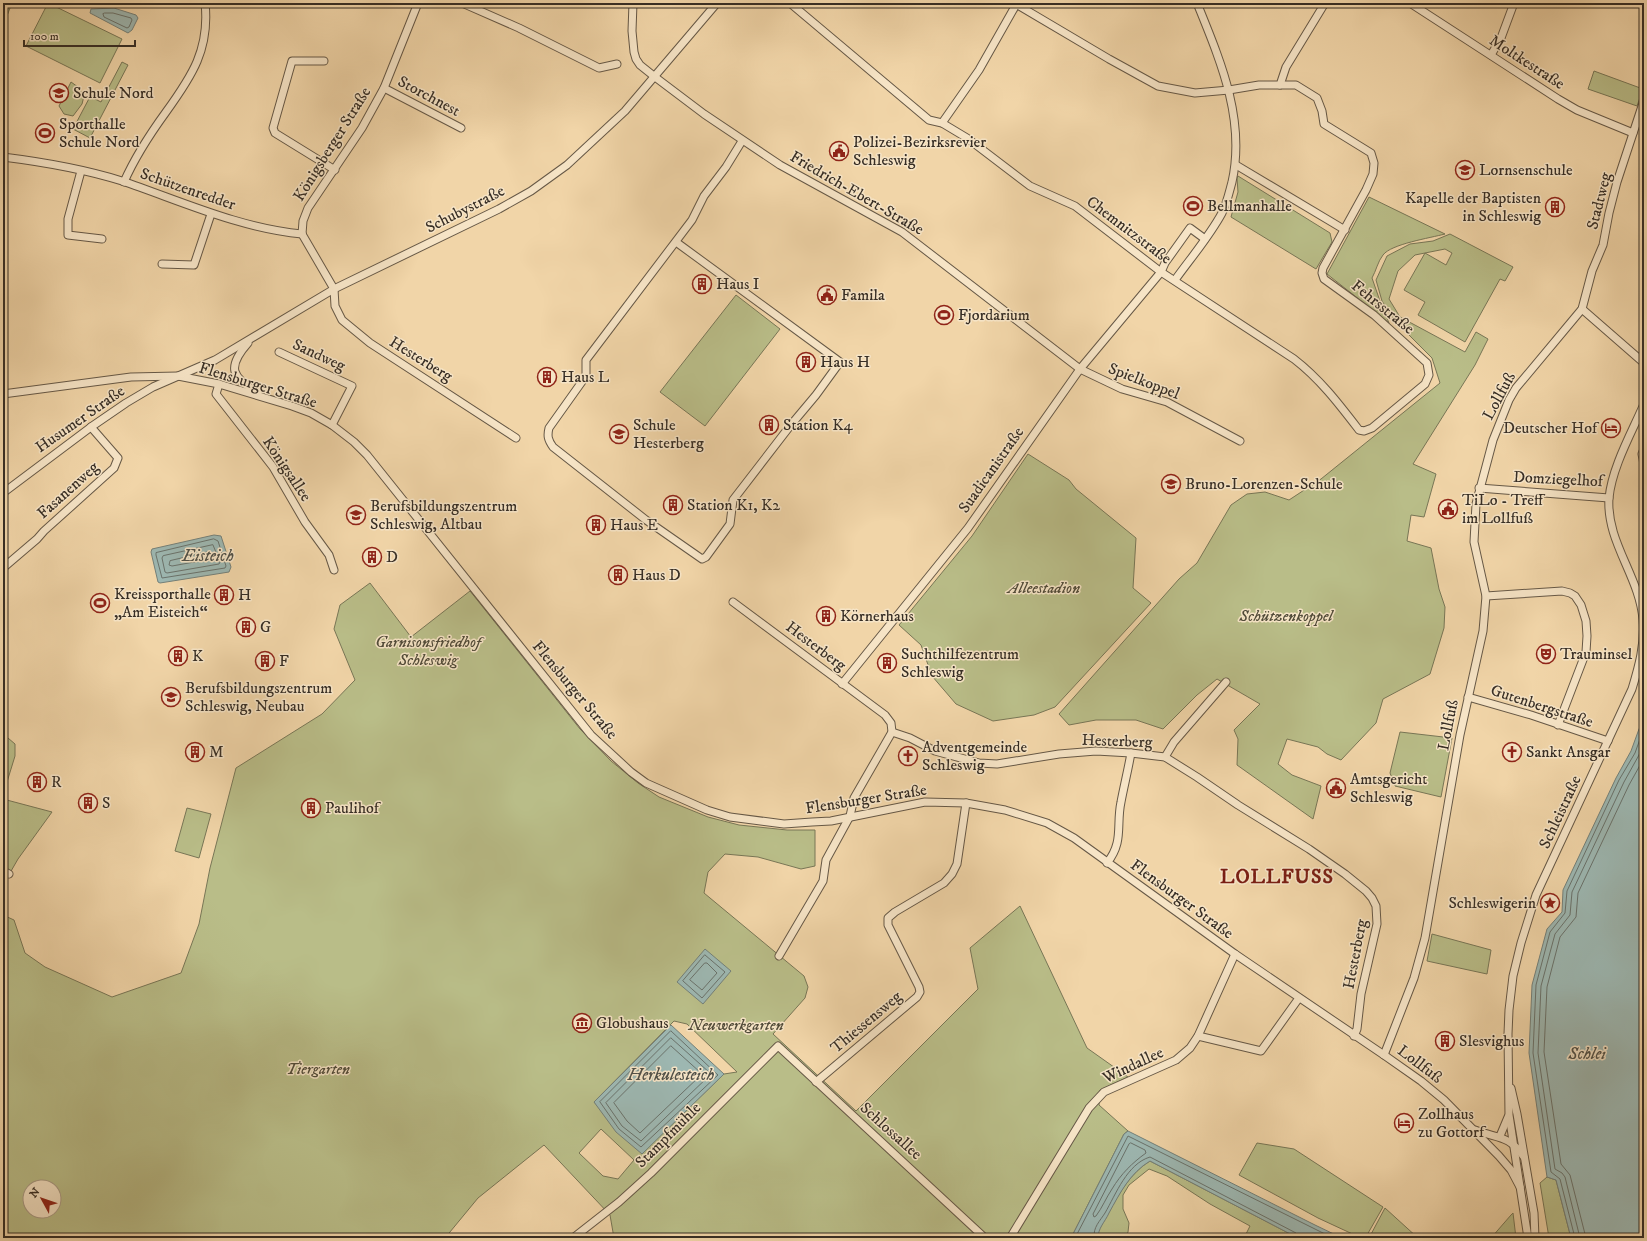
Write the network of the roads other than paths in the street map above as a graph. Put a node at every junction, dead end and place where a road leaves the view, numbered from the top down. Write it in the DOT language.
graph roads {
  1 [pos="205,3"];
  2 [pos="418,3"];
  3 [pos="462,3"];
  4 [pos="633,3"];
  5 [pos="717,3"];
  6 [pos="790,3"];
  7 [pos="1197,3"];
  8 [pos="1325,3"];
  9 [pos="1410,3"];
  10 [pos="1514,3"];
  11 [pos="1016,4"];
  12 [pos="1491,55"];
  13 [pos="324,61"];
  14 [pos="617,64"];
  15 [pos="655,77"];
  16 [pos="1280,85"];
  17 [pos="384,88"];
  18 [pos="1229,90"];
  19 [pos="1644,100"];
  20 [pos="942,123"];
  21 [pos="461,128"];
  22 [pos="1634,133"];
  23 [pos="742,140"];
  24 [pos="3,157"];
  25 [pos="1236,165"];
  26 [pos="81,170"];
  27 [pos="335,170"];
  28 [pos="124,182"];
  29 [pos="211,214"];
  30 [pos="1345,230"];
  31 [pos="302,234"];
  32 [pos="102,238"];
  33 [pos="1205,239"];
  34 [pos="676,242"];
  35 [pos="162,264"];
  36 [pos="1161,272"];
  37 [pos="1174,280"];
  38 [pos="334,289"];
  39 [pos="1582,309"];
  40 [pos="252,338"];
  41 [pos="279,352"];
  42 [pos="1427,363"];
  43 [pos="1644,363"];
  44 [pos="1080,369"];
  45 [pos="178,376"];
  46 [pos="219,384"];
  47 [pos="3,394"];
  48 [pos="266,398"];
  49 [pos="1644,404"];
  50 [pos="332,425"];
  51 [pos="91,428"];
  52 [pos="516,438"];
  53 [pos="1240,441"];
  54 [pos="1644,450"];
  55 [pos="1644,464"];
  56 [pos="1480,488"];
  57 [pos="3,493"];
  58 [pos="1609,498"];
  59 [pos="3,568"];
  60 [pos="334,570"];
  61 [pos="1486,596"];
  62 [pos="733,602"];
  63 [pos="1226,682"];
  64 [pos="842,684"];
  65 [pos="1468,697"];
  66 [pos="1558,725"];
  67 [pos="892,732"];
  68 [pos="1608,741"];
  69 [pos="1131,753"];
  70 [pos="1165,757"];
  71 [pos="966,803"];
  72 [pos="850,816"];
  73 [pos="1107,862"];
  74 [pos="1235,954"];
  75 [pos="779,956"];
  76 [pos="1299,998"];
  77 [pos="1198,1036"];
  78 [pos="1354,1036"];
  79 [pos="778,1046"];
  80 [pos="1384,1055"];
  81 [pos="1508,1074"];
  82 [pos="816,1082"];
  83 [pos="1509,1115"];
  84 [pos="1473,1130"];
  85 [pos="1500,1136"];
  86 [pos="1512,1142"];
  87 [pos="1525,1157"];
  88 [pos="1520,1187"];
  89 [pos="573,1238"];
  90 [pos="985,1238"];
  91 [pos="1010,1238"];
  92 [pos="1528,1238"];
  93 [pos="1535,1238"];
  1 -- 28 [label="street"];
  2 -- 17 [label="street, Königsberger Straße"];
  3 -- 14 [label="street"];
  4 -- 15 [label="street, Friedrich-Ebert-Straße"];
  5 -- 15 [label="street, Schubystraße"];
  6 -- 20 [label="street, Chemnitzstraße"];
  7 -- 18 [label="street"];
  8 -- 16 [label="street"];
  9 -- 12 [label="street, Moltkestraße"];
  10 -- 12 [label="street"];
  11 -- 18 [label="street"];
  11 -- 20 [label="street"];
  12 -- 22 [label="street, Moltkestraße"];
  13 -- 27 [label="street"];
  15 -- 23 [label="street, Friedrich-Ebert-Straße"];
  15 -- 38 [label="street, Schubystraße"];
  16 -- 18 [label="street"];
  16 -- 30 [label="street"];
  17 -- 21 [label="street, Storchnest"];
  17 -- 27 [label="street, Königsberger Straße"];
  18 -- 25 [label="street"];
  19 -- 22 [label="street, Stadtweg"];
  20 -- 36 [label="street, Chemnitzstraße"];
  22 -- 39 [label="street, Stadtweg"];
  23 -- 34 [label="street"];
  23 -- 44 [label="street, Friedrich-Ebert-Straße"];
  24 -- 26 [label="street, Schützenredder"];
  25 -- 30 [label="street"];
  25 -- 33 [label="street"];
  26 -- 28 [label="street, Schützenredder"];
  26 -- 32 [label="street"];
  27 -- 31 [label="street, Königsberger Straße"];
  28 -- 29 [label="street, Schützenredder"];
  29 -- 31 [label="street, Schützenredder"];
  29 -- 35 [label="street"];
  30 -- 42 [label="street, Fehrsstraße"];
  31 -- 38 [label="street"];
  33 -- 36 [label="street, Suadicanistraße"];
  33 -- 37 [label="street"];
  34 -- 34 [label="street"];
  36 -- 37 [label="street, Chemnitzstraße"];
  36 -- 44 [label="street, Suadicanistraße"];
  37 -- 42 [label="street, Chemnitzstraße"];
  38 -- 40 [label="street, Schubystraße"];
  38 -- 52 [label="street, Hesterberg"];
  39 -- 43 [label="street"];
  39 -- 56 [label="street, Lollfuß"];
  40 -- 45 [label="street, Schubystraße"];
  40 -- 48 [label="street"];
  41 -- 50 [label="street, Sandweg"];
  44 -- 53 [label="street, Spielkoppel"];
  44 -- 64 [label="street, Suadicanistraße"];
  45 -- 46 [label="street, Flensburger Straße"];
  45 -- 47 [label="street, Flensburger Straße"];
  45 -- 51 [label="street, Husumer Straße"];
  46 -- 48 [label="street, Flensburger Straße"];
  46 -- 60 [label="street, Königsallee"];
  48 -- 50 [label="street, Flensburger Straße"];
  49 -- 58 [label="street, Domziegelhof"];
  50 -- 72 [label="street, Flensburger Straße"];
  51 -- 57 [label="street, Husumer Straße"];
  51 -- 59 [label="street, Fasanenweg"];
  54 -- 55 [label="street"];
  56 -- 58 [label="street, Domziegelhof"];
  56 -- 61 [label="street, Lollfuß"];
  58 -- 68 [label="street, Schleistraße"];
  61 -- 65 [label="street, Lollfuß"];
  61 -- 66 [label="street"];
  62 -- 64 [label="street, Hesterberg"];
  63 -- 70 [label="street"];
  64 -- 67 [label="street, Hesterberg"];
  65 -- 66 [label="street, Gutenbergstraße"];
  65 -- 80 [label="street, Lollfuß"];
  66 -- 68 [label="street, Gutenbergstraße"];
  67 -- 69 [label="street, Hesterberg"];
  67 -- 72 [label="street"];
  68 -- 81 [label="street, Schleistraße"];
  69 -- 70 [label="street, Hesterberg"];
  69 -- 73 [label="street"];
  70 -- 78 [label="street, Hesterberg"];
  71 -- 72 [label="street, Flensburger Straße"];
  71 -- 73 [label="street, Flensburger Straße"];
  71 -- 82 [label="street, Thiessensweg"];
  72 -- 75 [label="street"];
  73 -- 74 [label="street, Flensburger Straße"];
  74 -- 76 [label="street, Flensburger Straße"];
  74 -- 77 [label="street, Windallee"];
  76 -- 77 [label="street"];
  76 -- 78 [label="street, Flensburger Straße"];
  77 -- 91 [label="street, Windallee"];
  78 -- 80 [label="street, Flensburger Straße"];
  79 -- 82 [label="street, Schlossallee"];
  79 -- 89 [label="street, Stampfmühle"];
  80 -- 84 [label="street, Lollfuß"];
  81 -- 83 [label="street, Schleistraße"];
  81 -- 87 [label="street, Schleistraße"];
  82 -- 90 [label="street, Schlossallee"];
  83 -- 85 [label="street"];
  83 -- 86 [label="street, Schleistraße"];
  84 -- 85 [label="street, Lollfuß"];
  84 -- 88 [label="street, Lollfuß"];
  85 -- 86 [label="street, Lollfuß"];
  86 -- 87 [label="street"];
  86 -- 88 [label="street, Schleistraße"];
  87 -- 93 [label="street, Schleistraße"];
  88 -- 92 [label="street, Schleistraße"];
}
